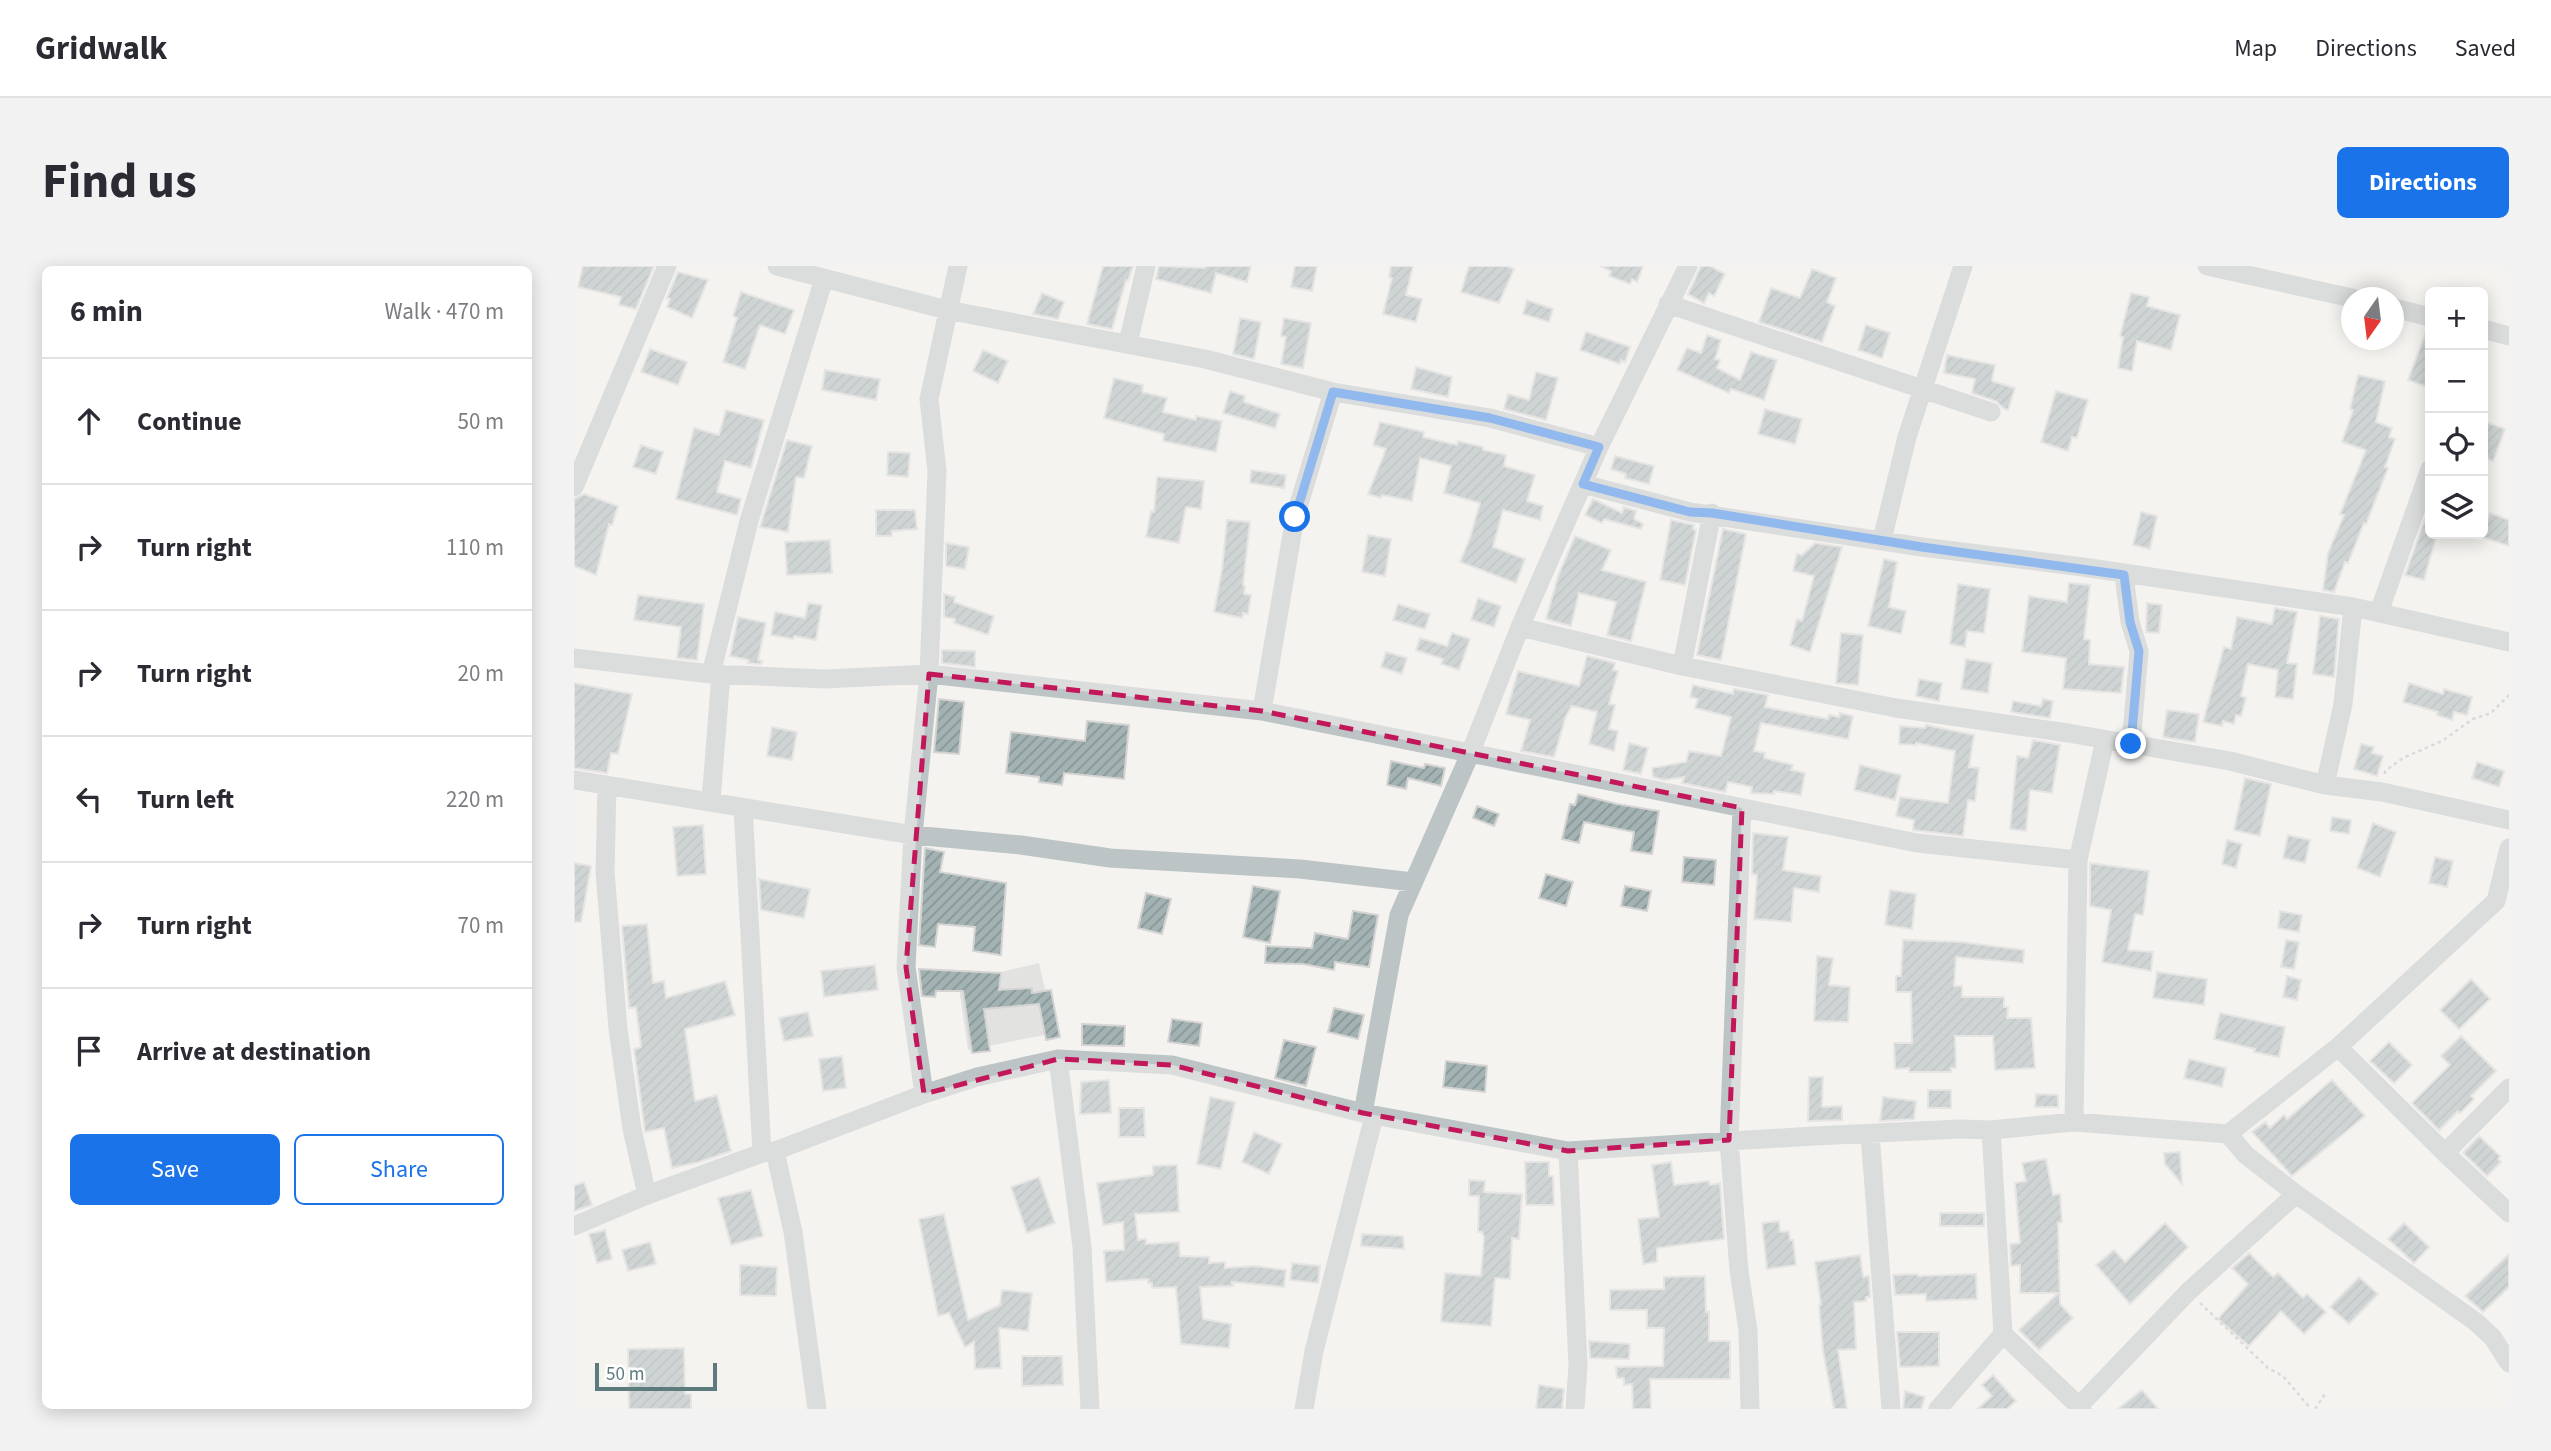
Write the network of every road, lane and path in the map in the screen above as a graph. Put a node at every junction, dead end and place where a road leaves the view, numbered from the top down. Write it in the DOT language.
graph roads {
  1 [pos="667,266"];
  2 [pos="777,266"];
  3 [pos="958,266"];
  4 [pos="1146,266"];
  5 [pos="1688,266"];
  6 [pos="1963,266"];
  7 [pos="2207,266"];
  8 [pos="824,279"];
  9 [pos="2341,296"];
  10 [pos="1668,304"];
  11 [pos="947,310"];
  12 [pos="2404,311"];
  13 [pos="2425,316"];
  14 [pos="2488,331"];
  15 [pos="2509,337"];
  16 [pos="1128,343"];
  17 [pos="1923,390"];
  18 [pos="1333,392"];
  19 [pos="1991,412"];
  20 [pos="1599,447"];
  21 [pos="2427,476"];
  22 [pos="1583,484"];
  23 [pos="574,487"];
  24 [pos="1712,513"];
  25 [pos="1882,540"];
  26 [pos="2124,575"];
  27 [pos="2353,607"];
  28 [pos="2379,612"];
  29 [pos="1520,627"];
  30 [pos="2509,642"];
  31 [pos="574,658"];
  32 [pos="1682,666"];
  33 [pos="716,674"];
  34 [pos="929,674"];
  35 [pos="2509,695"];
  36 [pos="1262,711"];
  37 [pos="2105,740"];
  38 [pos="2131,744"];
  39 [pos="1470,754"];
  40 [pos="574,780"];
  41 [pos="607,785"];
  42 [pos="2325,785"];
  43 [pos="2382,792"];
  44 [pos="711,801"];
  45 [pos="743,808"];
  46 [pos="1742,808"];
  47 [pos="2509,820"];
  48 [pos="913,835"];
  49 [pos="2509,848"];
  50 [pos="2078,860"];
  51 [pos="1413,882"];
  52 [pos="2502,905"];
  53 [pos="2338,1047"];
  54 [pos="1058,1059"];
  55 [pos="2509,1088"];
  56 [pos="924,1094"];
  57 [pos="1369,1114"];
  58 [pos="2074,1122"];
  59 [pos="1991,1130"];
  60 [pos="1870,1133"];
  61 [pos="2228,1134"];
  62 [pos="1729,1140"];
  63 [pos="1568,1151"];
  64 [pos="768,1152"];
  65 [pos="2445,1153"];
  66 [pos="2297,1194"];
  67 [pos="647,1195"];
  68 [pos="2509,1213"];
  69 [pos="574,1226"];
  70 [pos="2188,1292"];
  71 [pos="2003,1334"];
  72 [pos="2509,1363"];
  73 [pos="2326,1394"];
  74 [pos="1949,1405"];
  75 [pos="2081,1407"];
  76 [pos="817,1409"];
  77 [pos="1090,1409"];
  78 [pos="1304,1409"];
  79 [pos="1575,1409"];
  80 [pos="1751,1409"];
  81 [pos="1891,1409"];
  82 [pos="2313,1409"];
  1 -- 23 [label="street"];
  2 -- 8 [label="street"];
  3 -- 11 [label="street"];
  4 -- 16 [label="street"];
  5 -- 10 [label="street"];
  6 -- 17 [label="street"];
  7 -- 9 [label="street"];
  8 -- 11 [label="street"];
  8 -- 33 [label="street"];
  10 -- 17 [label="street"];
  10 -- 20 [label="street"];
  11 -- 16 [label="street"];
  11 -- 34 [label="street"];
  12 -- 13 [label="street"];
  14 -- 15 [label="street"];
  16 -- 18 [label="street"];
  17 -- 19 [label="street"];
  17 -- 25 [label="street"];
  18 -- 20 [label="street"];
  18 -- 36 [label="street"];
  20 -- 22 [label="street"];
  21 -- 28 [label="street"];
  22 -- 24 [label="street"];
  22 -- 29 [label="street"];
  24 -- 25 [label="street"];
  24 -- 32 [label="street"];
  25 -- 26 [label="street"];
  26 -- 27 [label="street"];
  26 -- 38 [label="street"];
  27 -- 28 [label="street"];
  27 -- 42 [label="street"];
  28 -- 30 [label="street"];
  29 -- 32 [label="street"];
  29 -- 39 [label="street"];
  31 -- 33 [label="street"];
  32 -- 37 [label="street"];
  33 -- 34 [label="street"];
  33 -- 44 [label="street"];
  34 -- 36 [label="street"];
  34 -- 48 [label="street"];
  35 -- 43 [label="path"];
  36 -- 39 [label="street"];
  37 -- 38 [label="street"];
  37 -- 50 [label="street"];
  38 -- 42 [label="street"];
  39 -- 46 [label="street"];
  39 -- 51 [label="street"];
  40 -- 41 [label="street"];
  41 -- 44 [label="street"];
  41 -- 67 [label="street"];
  42 -- 43 [label="street"];
  43 -- 47 [label="street"];
  44 -- 45 [label="street"];
  45 -- 48 [label="street"];
  45 -- 64 [label="street"];
  46 -- 50 [label="street"];
  46 -- 62 [label="street"];
  48 -- 51 [label="street"];
  48 -- 56 [label="street"];
  49 -- 52 [label="street"];
  50 -- 58 [label="street"];
  51 -- 57 [label="street"];
  52 -- 53 [label="street"];
  53 -- 61 [label="street"];
  53 -- 65 [label="street"];
  54 -- 56 [label="street"];
  54 -- 57 [label="street"];
  54 -- 77 [label="street"];
  55 -- 65 [label="street"];
  56 -- 64 [label="street"];
  57 -- 63 [label="street"];
  57 -- 78 [label="street"];
  58 -- 59 [label="street"];
  58 -- 61 [label="street"];
  59 -- 60 [label="street"];
  59 -- 71 [label="street"];
  60 -- 62 [label="street"];
  60 -- 81 [label="street"];
  61 -- 66 [label="street"];
  62 -- 63 [label="street"];
  62 -- 80 [label="street"];
  63 -- 79 [label="street"];
  64 -- 67 [label="street"];
  64 -- 76 [label="street"];
  65 -- 68 [label="street"];
  66 -- 70 [label="street"];
  66 -- 72 [label="street"];
  67 -- 69 [label="street"];
  70 -- 75 [label="street"];
  70 -- 82 [label="path"];
  71 -- 74 [label="street"];
  71 -- 75 [label="street"];
  73 -- 82 [label="path"];
}
